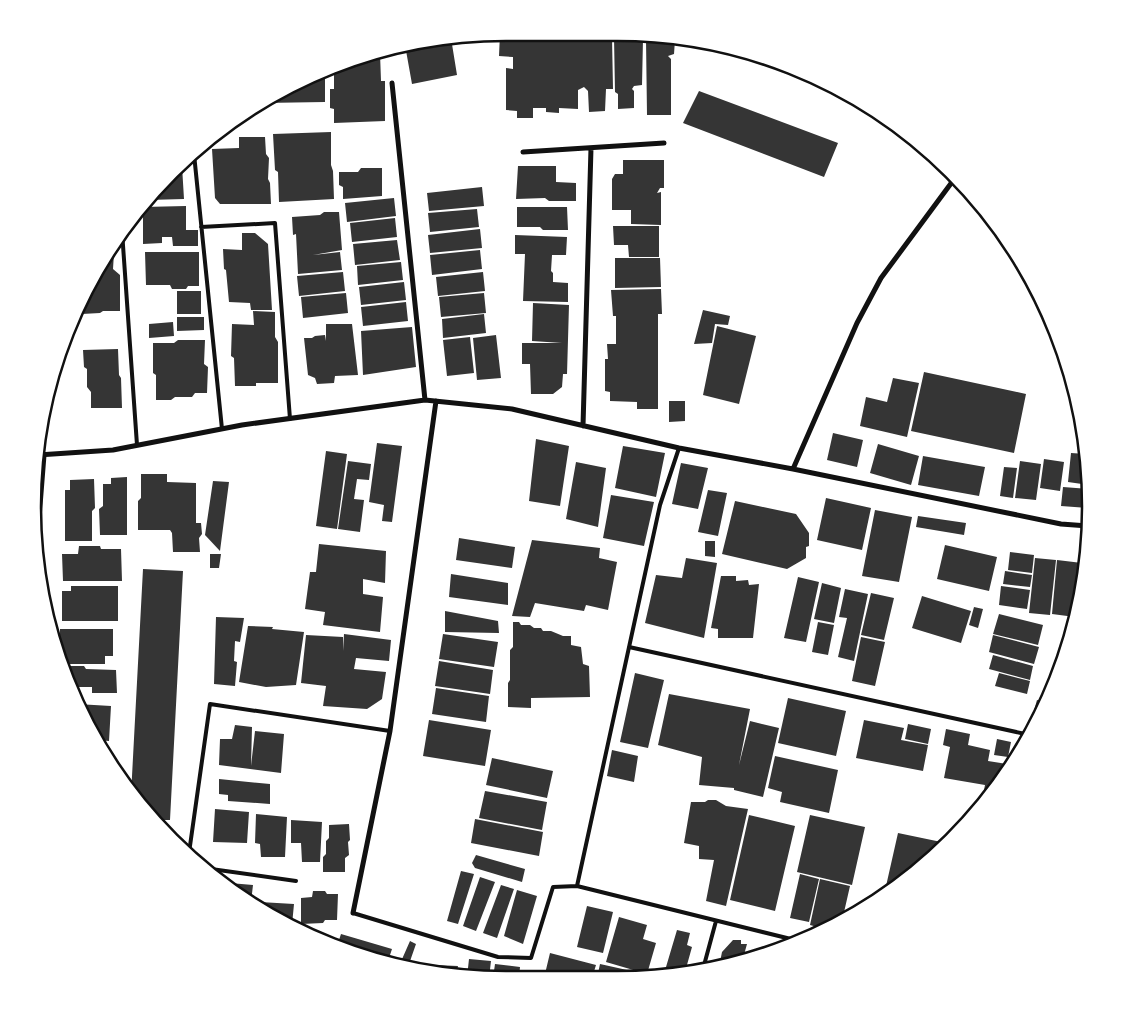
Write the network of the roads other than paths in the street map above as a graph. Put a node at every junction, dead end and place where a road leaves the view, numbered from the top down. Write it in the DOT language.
graph roads {
  1 [pos="392,83"];
  2 [pos="664,143"];
  3 [pos="591,148"];
  4 [pos="523,152"];
  5 [pos="195,162"];
  6 [pos="951,183"];
  7 [pos="201,227"];
  8 [pos="123,244"];
  9 [pos="425,400"];
  10 [pos="436,401"];
  11 [pos="290,418"];
  12 [pos="583,426"];
  13 [pos="222,430"];
  14 [pos="137,445"];
  15 [pos="679,448"];
  16 [pos="44,455"];
  17 [pos="793,469"];
  18 [pos="1081,526"];
  19 [pos="629,647"];
  20 [pos="390,731"];
  21 [pos="1022,733"];
  22 [pos="190,846"];
  23 [pos="217,870"];
  24 [pos="296,881"];
  25 [pos="577,886"];
  26 [pos="352,913"];
  27 [pos="716,920"];
  28 [pos="787,938"];
  29 [pos="705,963"];
  1 -- 9 [label="street"];
  2 -- 3 [label="street"];
  3 -- 4 [label="street"];
  3 -- 12 [label="street"];
  5 -- 7 [label="lane"];
  6 -- 17 [label="street"];
  7 -- 11 [label="lane"];
  7 -- 13 [label="lane"];
  8 -- 14 [label="lane"];
  9 -- 10 [label="street"];
  9 -- 11 [label="street"];
  10 -- 12 [label="street"];
  10 -- 20 [label="street"];
  11 -- 13 [label="street"];
  12 -- 15 [label="street"];
  13 -- 14 [label="street"];
  14 -- 16 [label="street"];
  15 -- 17 [label="street"];
  15 -- 19 [label="lane"];
  17 -- 18 [label="street"];
  19 -- 21 [label="lane"];
  19 -- 25 [label="lane"];
  20 -- 22 [label="lane"];
  20 -- 26 [label="street"];
  23 -- 24 [label="lane"];
  25 -- 26 [label="lane"];
  25 -- 27 [label="lane"];
  27 -- 28 [label="lane"];
  27 -- 29 [label="lane"];
}
